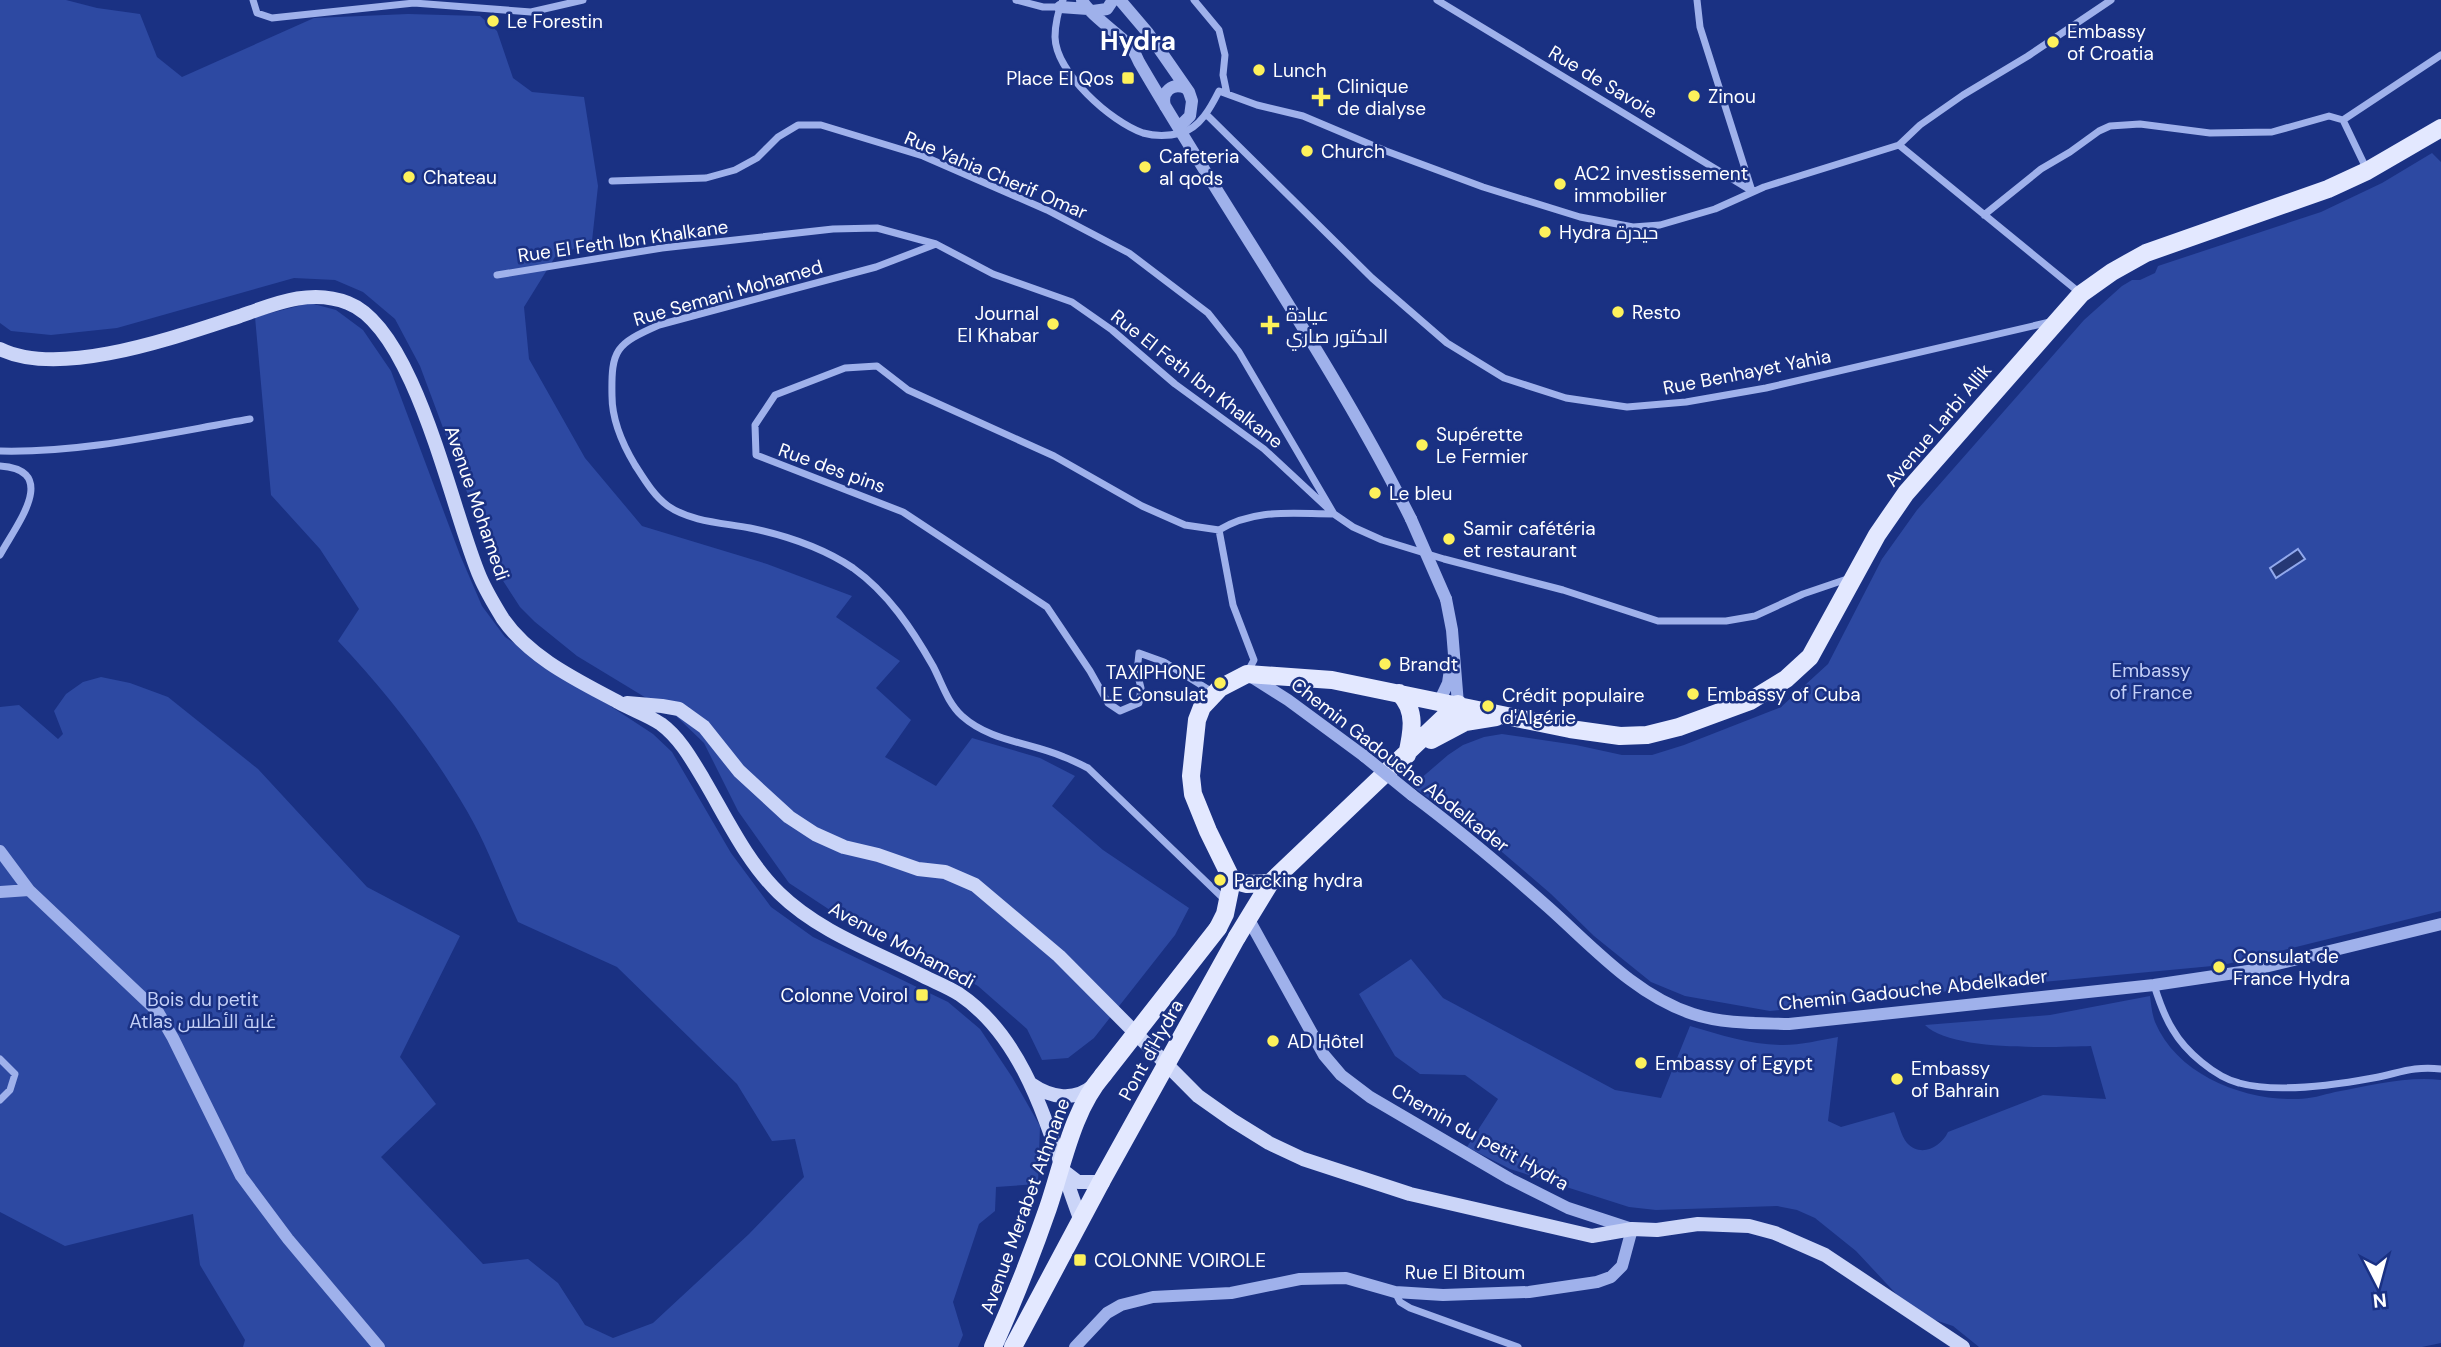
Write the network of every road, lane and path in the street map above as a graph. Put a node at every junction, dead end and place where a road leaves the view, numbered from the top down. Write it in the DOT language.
graph roads {
  1 [pos="253,0"];
  2 [pos="583,0"];
  3 [pos="1016,0"];
  4 [pos="1112,0"];
  5 [pos="1120,0"];
  6 [pos="1194,0"];
  7 [pos="1437,0"];
  8 [pos="1697,0"];
  9 [pos="2111,0"];
  10 [pos="1061,3"];
  11 [pos="1088,7"];
  12 [pos="2441,55"];
  13 [pos="1186,88"];
  14 [pos="1227,94"];
  15 [pos="1191,105"];
  16 [pos="1166,107"];
  17 [pos="1207,115"];
  18 [pos="2343,120"];
  19 [pos="2441,128"];
  20 [pos="1181,130"];
  21 [pos="1899,145"];
  22 [pos="2367,172"];
  23 [pos="612,181"];
  24 [pos="1752,191"];
  25 [pos="1984,215"];
  26 [pos="936,244"];
  27 [pos="496,275"];
  28 [pos="2081,294"];
  29 [pos="2057,320"];
  30 [pos="0,349"];
  31 [pos="250,419"];
  32 [pos="0,451"];
  33 [pos="0,466"];
  34 [pos="1334,514"];
  35 [pos="1219,530"];
  36 [pos="0,555"];
  37 [pos="1856,576"];
  38 [pos="1453,649"];
  39 [pos="1247,674"];
  40 [pos="1213,693"];
  41 [pos="1399,693"];
  42 [pos="618,702"];
  43 [pos="1439,702"];
  44 [pos="1458,704"];
  45 [pos="1504,716"];
  46 [pos="1407,755"];
  47 [pos="0,851"];
  48 [pos="1232,880"];
  49 [pos="1270,883"];
  50 [pos="29,890"];
  51 [pos="0,892"];
  52 [pos="1228,903"];
  53 [pos="1248,918"];
  54 [pos="2441,924"];
  55 [pos="1237,937"];
  56 [pos="1269,955"];
  57 [pos="2154,985"];
  58 [pos="0,1059"];
  59 [pos="2441,1069"];
  60 [pos="1101,1078"];
  61 [pos="1031,1084"];
  62 [pos="0,1100"];
  63 [pos="1060,1168"];
  64 [pos="1101,1182"];
  65 [pos="1081,1221"];
  66 [pos="1632,1230"];
  67 [pos="1395,1292"];
  68 [pos="379,1347"];
  69 [pos="993,1347"];
  70 [pos="1013,1347"];
  71 [pos="1075,1347"];
  72 [pos="1518,1347"];
  73 [pos="1963,1347"];
  1 -- 2 [label="street"];
  3 -- 10 [label="street"];
  4 -- 11 [label="street"];
  5 -- 13 [label="street"];
  6 -- 14 [label="street"];
  7 -- 24 [label="street, Rue de Savoie"];
  8 -- 24 [label="street"];
  9 -- 21 [label="street"];
  10 -- 11 [label="street"];
  10 -- 20 [label="street"];
  11 -- 16 [label="street"];
  12 -- 18 [label="street"];
  13 -- 15 [label="street"];
  13 -- 16 [label="street"];
  14 -- 17 [label="street"];
  14 -- 24 [label="street"];
  15 -- 16 [label="street"];
  15 -- 20 [label="street"];
  16 -- 20 [label="street"];
  17 -- 20 [label="street"];
  17 -- 29 [label="street, Rue Benhayet Yahia"];
  18 -- 22 [label="street"];
  18 -- 25 [label="street"];
  19 -- 22 [label="main road, Avenue Larbi Allik"];
  20 -- 38 [label="street, bridge"];
  21 -- 24 [label="street"];
  21 -- 25 [label="street"];
  22 -- 28 [label="main road, Avenue Larbi Allik"];
  23 -- 34 [label="street, Rue Yahia Cherif Omar"];
  25 -- 28 [label="street"];
  26 -- 27 [label="street, Rue El Feth Ibn Khalkane"];
  26 -- 34 [label="street, Rue El Feth Ibn Khalkane"];
  26 -- 52 [label="street, Rue Semani Mohamed"];
  28 -- 29 [label="main road, Avenue Larbi Allik"];
  29 -- 37 [label="main road, Avenue Larbi Allik"];
  30 -- 42 [label="main road, Avenue Mohamedi"];
  31 -- 32 [label="street"];
  33 -- 36 [label="street"];
  34 -- 35 [label="street"];
  34 -- 37 [label="street, Rue El Feth Ibn Khalkane"];
  35 -- 39 [label="street"];
  35 -- 40 [label="street, Rue des pins"];
  37 -- 45 [label="main road, Avenue Larbi Allik"];
  38 -- 43 [label="street"];
  38 -- 44 [label="street"];
  39 -- 40 [label="main road"];
  39 -- 41 [label="main road"];
  39 -- 57 [label="street, Chemin Gadouche Abdelkader, bridge"];
  40 -- 48 [label="main road"];
  41 -- 43 [label="main road"];
  41 -- 46 [label="main road"];
  42 -- 61 [label="main road, Avenue Mohamedi"];
  42 -- 66 [label="main road"];
  43 -- 44 [label="main road, Avenue Larbi Allik"];
  44 -- 45 [label="main road, Avenue Larbi Allik"];
  44 -- 46 [label="main road"];
  45 -- 46 [label="main road"];
  46 -- 49 [label="main road, Pont d'Hydra"];
  47 -- 50 [label="street"];
  48 -- 49 [label="main road"];
  48 -- 52 [label="main road, Avenue Merabet Athmane"];
  49 -- 53 [label="main road, Pont d'Hydra"];
  50 -- 51 [label="street"];
  50 -- 68 [label="street"];
  52 -- 60 [label="main road, Avenue Merabet Athmane, bridge"];
  53 -- 55 [label="main road, Pont d'Hydra"];
  53 -- 56 [label="street, Chemin du petit Hydra"];
  54 -- 57 [label="street, Chemin Gadouche Abdelkader"];
  55 -- 56 [label="street"];
  55 -- 64 [label="main road, Pont d'Hydra, bridge"];
  56 -- 66 [label="street, Chemin du petit Hydra"];
  57 -- 59 [label="street"];
  58 -- 62 [label="street"];
  60 -- 61 [label="main road"];
  60 -- 63 [label="main road, Avenue Merabet Athmane"];
  61 -- 63 [label="main road, Avenue Mohamedi"];
  63 -- 64 [label="main road"];
  63 -- 65 [label="main road, Avenue Mohamedi"];
  63 -- 69 [label="main road, Avenue Merabet Athmane"];
  64 -- 65 [label="main road, Pont d'Hydra"];
  65 -- 70 [label="main road, Pont d'Hydra"];
  66 -- 67 [label="street, Rue El Bitoum"];
  66 -- 73 [label="main road, Chemin du petit Hydra"];
  67 -- 71 [label="street, Rue El Bitoum"];
  67 -- 72 [label="street"];
}
